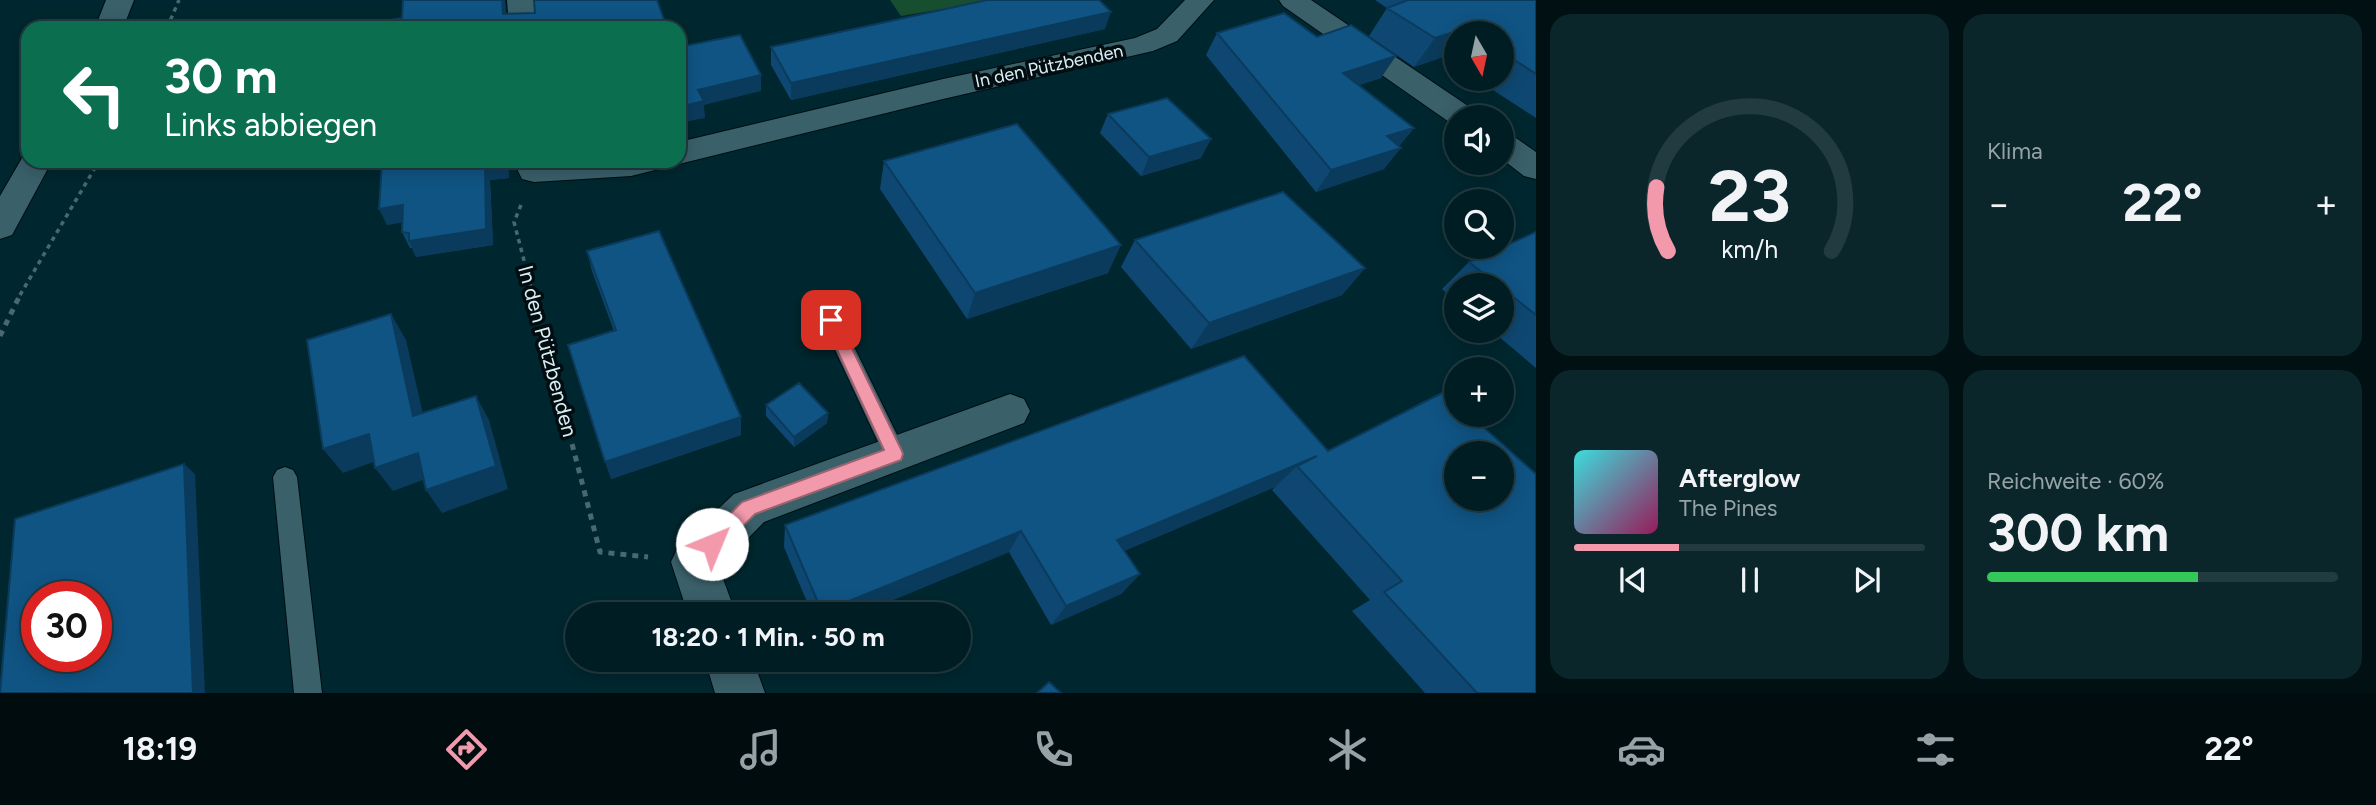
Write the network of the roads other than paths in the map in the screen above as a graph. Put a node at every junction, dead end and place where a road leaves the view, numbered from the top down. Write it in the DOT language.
graph roads {
  1 [pos="120,0"];
  2 [pos="521,0"];
  3 [pos="1200,0"];
  4 [pos="1293,0"];
  5 [pos="112,21"];
  6 [pos="522,21"];
  7 [pos="1446,105"];
  8 [pos="686,151"];
  9 [pos="1514,152"];
  10 [pos="32,168"];
  11 [pos="1536,168"];
  12 [pos="0,226"];
  13 [pos="831,320"];
  14 [pos="1010,411"];
  15 [pos="895,454"];
  16 [pos="285,477"];
  17 [pos="708,602"];
  18 [pos="733,672"];
  19 [pos="308,693"];
  20 [pos="740,693"];
  1 -- 5 [label="street"];
  2 -- 6 [label="street"];
  3 -- 8 [label="street, In den Pützbenden"];
  4 -- 7 [label="street"];
  9 -- 11 [label="street"];
  10 -- 12 [label="street"];
  13 -- 15 [label="lane"];
  14 -- 15 [label="street"];
  15 -- 17 [label="street"];
  16 -- 19 [label="lane"];
  18 -- 20 [label="street"];
}
